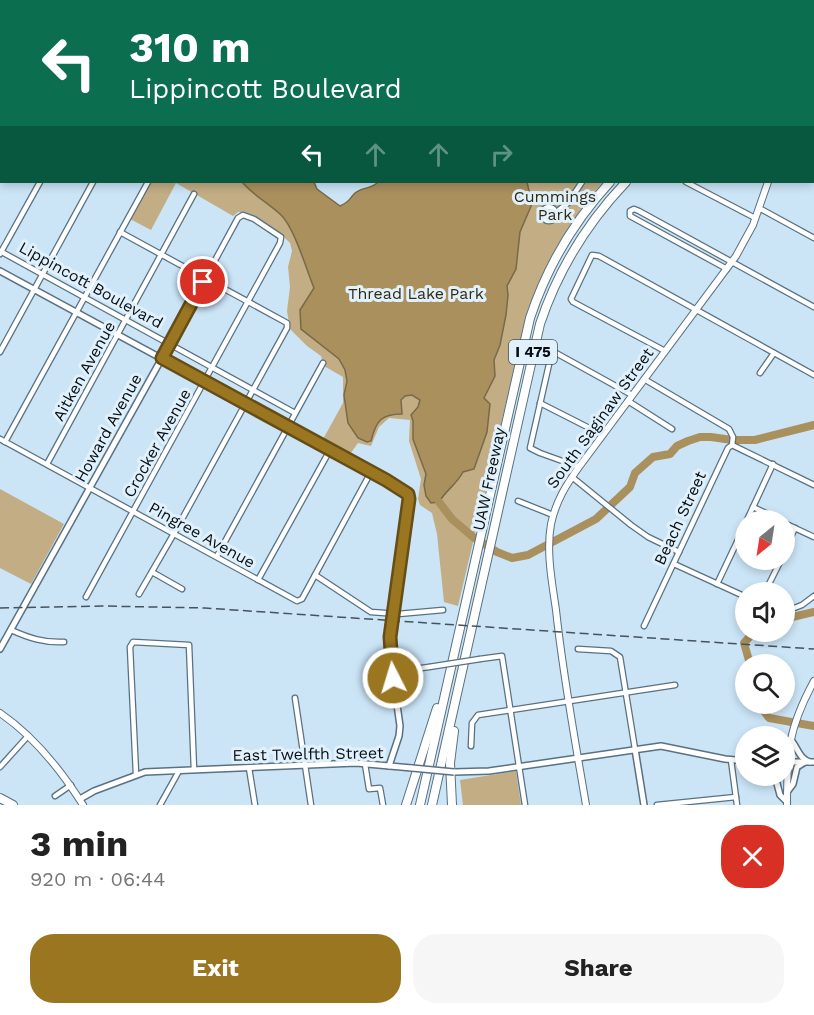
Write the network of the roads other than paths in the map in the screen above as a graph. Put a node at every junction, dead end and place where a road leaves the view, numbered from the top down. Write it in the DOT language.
graph roads {
  1 [pos="38,183"];
  2 [pos="92,183"];
  3 [pos="147,183"];
  4 [pos="581,183"];
  5 [pos="609,183"];
  6 [pos="625,183"];
  7 [pos="688,183"];
  8 [pos="768,183"];
  9 [pos="194,194"];
  10 [pos="759,208"];
  11 [pos="555,213"];
  12 [pos="238,218"];
  13 [pos="755,218"];
  14 [pos="675,231"];
  15 [pos="120,232"];
  16 [pos="814,237"];
  17 [pos="671,238"];
  18 [pos="0,252"];
  19 [pos="162,255"];
  20 [pos="729,266"];
  21 [pos="0,271"];
  22 [pos="43,274"];
  23 [pos="205,279"];
  24 [pos="34,289"];
  25 [pos="84,297"];
  26 [pos="248,302"];
  27 [pos="814,307"];
  28 [pos="696,310"];
  29 [pos="76,311"];
  30 [pos="126,320"];
  31 [pos="118,334"];
  32 [pos="169,344"];
  33 [pos="665,351"];
  34 [pos="0,352"];
  35 [pos="774,353"];
  36 [pos="162,358"];
  37 [pos="323,363"];
  38 [pos="212,367"];
  39 [pos="760,373"];
  40 [pos="814,374"];
  41 [pos="644,380"];
  42 [pos="204,381"];
  43 [pos="254,390"];
  44 [pos="630,398"];
  45 [pos="540,403"];
  46 [pos="246,404"];
  47 [pos="295,413"];
  48 [pos="288,427"];
  49 [pos="672,429"];
  50 [pos="603,435"];
  51 [pos="3,440"];
  52 [pos="732,445"];
  53 [pos="330,450"];
  54 [pos="47,464"];
  55 [pos="773,464"];
  56 [pos="579,467"];
  57 [pos="371,472"];
  58 [pos="572,477"];
  59 [pos="814,485"];
  60 [pos="90,488"];
  61 [pos="518,501"];
  62 [pos="753,507"];
  63 [pos="752,510"];
  64 [pos="759,510"];
  65 [pos="133,511"];
  66 [pos="553,515"];
  67 [pos="795,528"];
  68 [pos="173,533"];
  69 [pos="814,537"];
  70 [pos="735,546"];
  71 [pos="679,552"];
  72 [pos="217,556"];
  73 [pos="674,564"];
  74 [pos="152,572"];
  75 [pos="315,575"];
  76 [pos="258,579"];
  77 [pos="717,584"];
  78 [pos="182,589"];
  79 [pos="735,592"];
  80 [pos="139,594"];
  81 [pos="814,596"];
  82 [pos="86,597"];
  83 [pos="795,608"];
  84 [pos="443,610"];
  85 [pos="393,613"];
  86 [pos="644,626"];
  87 [pos="10,630"];
  88 [pos="64,642"];
  89 [pos="456,647"];
  90 [pos="0,649"];
  91 [pos="578,649"];
  92 [pos="465,655"];
  93 [pos="392,672"];
  94 [pos="813,684"];
  95 [pos="675,685"];
  96 [pos="626,693"];
  97 [pos="295,698"];
  98 [pos="569,701"];
  99 [pos="511,709"];
  100 [pos="0,713"];
  101 [pos="793,726"];
  102 [pos="28,736"];
  103 [pos="471,746"];
  104 [pos="635,749"];
  105 [pos="795,751"];
  106 [pos="578,758"];
  107 [pos="731,760"];
  108 [pos="735,760"];
  109 [pos="810,762"];
  110 [pos="365,764"];
  111 [pos="304,765"];
  112 [pos="389,766"];
  113 [pos="519,766"];
  114 [pos="0,767"];
  115 [pos="249,768"];
  116 [pos="194,770"];
  117 [pos="179,771"];
  118 [pos="136,774"];
  119 [pos="70,785"];
  120 [pos="778,786"];
  121 [pos="787,786"];
  122 [pos="787,792"];
  123 [pos="55,796"];
  124 [pos="736,797"];
  125 [pos="0,798"];
  126 [pos="82,802"];
  127 [pos="787,804"];
  128 [pos="13,805"];
  129 [pos="160,805"];
  130 [pos="255,805"];
  131 [pos="311,805"];
  132 [pos="383,805"];
  133 [pos="406,805"];
  134 [pos="420,805"];
  135 [pos="432,805"];
  136 [pos="452,805"];
  137 [pos="525,805"];
  138 [pos="585,805"];
  139 [pos="644,805"];
  140 [pos="657,805"];
  141 [pos="737,805"];
  1 -- 18 [label="street"];
  2 -- 22 [label="street"];
  3 -- 15 [label="street"];
  4 -- 11 [label="street"];
  5 -- 89 [label="highway, UAW Freeway / I 475"];
  6 -- 92 [label="highway, UAW Freeway / I 475"];
  7 -- 13 [label="street"];
  8 -- 10 [label="main road, South Saginaw Street"];
  9 -- 19 [label="street, Aitken Avenue"];
  10 -- 13 [label="main road, South Saginaw Street"];
  10 -- 16 [label="street"];
  12 -- 23 [label="street, Howard Avenue"];
  12 -- 26 [label="street, Crocker Avenue"];
  13 -- 20 [label="main road, South Saginaw Street"];
  14 -- 17 [label="street"];
  14 -- 17 [label="street"];
  14 -- 20 [label="street"];
  15 -- 19 [label="street"];
  15 -- 25 [label="street"];
  17 -- 20 [label="street"];
  18 -- 22 [label="street, Lippincott Boulevard"];
  19 -- 23 [label="street"];
  19 -- 30 [label="street, Aitken Avenue"];
  20 -- 27 [label="street"];
  20 -- 28 [label="main road, South Saginaw Street"];
  21 -- 24 [label="street, Lippincott Boulevard"];
  22 -- 24 [label="street"];
  22 -- 25 [label="street, Lippincott Boulevard"];
  23 -- 26 [label="street"];
  23 -- 32 [label="street, Howard Avenue"];
  24 -- 29 [label="street, Lippincott Boulevard"];
  24 -- 34 [label="street"];
  25 -- 29 [label="street"];
  25 -- 30 [label="street, Lippincott Boulevard"];
  26 -- 38 [label="street, Crocker Avenue"];
  26 -- 43 [label="street"];
  28 -- 33 [label="main road, South Saginaw Street"];
  28 -- 33 [label="street"];
  28 -- 35 [label="street"];
  29 -- 31 [label="street, Lippincott Boulevard"];
  29 -- 51 [label="street"];
  30 -- 31 [label="street, Aitken Avenue"];
  30 -- 32 [label="street, Lippincott Boulevard"];
  31 -- 36 [label="street, Lippincott Boulevard"];
  31 -- 54 [label="street, Aitken Avenue"];
  32 -- 36 [label="street, Howard Avenue"];
  32 -- 38 [label="street, Lippincott Boulevard"];
  33 -- 41 [label="main road, South Saginaw Street"];
  35 -- 39 [label="street"];
  35 -- 40 [label="street"];
  36 -- 42 [label="street, Lippincott Boulevard"];
  36 -- 60 [label="street, Howard Avenue"];
  37 -- 47 [label="street"];
  38 -- 42 [label="street, Crocker Avenue"];
  38 -- 43 [label="street, Lippincott Boulevard"];
  41 -- 44 [label="main road, South Saginaw Street"];
  41 -- 52 [label="street, Beach Street"];
  42 -- 46 [label="street, Lippincott Boulevard"];
  42 -- 65 [label="street, Crocker Avenue"];
  43 -- 46 [label="street"];
  43 -- 47 [label="street, Lippincott Boulevard"];
  44 -- 45 [label="street"];
  44 -- 49 [label="street"];
  44 -- 50 [label="main road, South Saginaw Street"];
  45 -- 50 [label="street"];
  45 -- 56 [label="street"];
  46 -- 48 [label="street, Lippincott Boulevard"];
  46 -- 68 [label="street"];
  47 -- 48 [label="street"];
  48 -- 53 [label="street, Lippincott Boulevard"];
  48 -- 72 [label="street"];
  50 -- 56 [label="main road, South Saginaw Street"];
  51 -- 54 [label="street, Pingree Avenue"];
  52 -- 55 [label="street"];
  52 -- 71 [label="street, Beach Street"];
  53 -- 57 [label="street, Lippincott Boulevard"];
  53 -- 76 [label="street"];
  54 -- 60 [label="street, Pingree Avenue"];
  55 -- 59 [label="street"];
  55 -- 62 [label="street"];
  56 -- 58 [label="main road, South Saginaw Street"];
  57 -- 75 [label="street"];
  57 -- 85 [label="street, Lippincott Boulevard"];
  58 -- 66 [label="main road, South Saginaw Street"];
  58 -- 71 [label="street"];
  60 -- 65 [label="street, Pingree Avenue"];
  60 -- 87 [label="street, Howard Avenue"];
  61 -- 66 [label="street"];
  62 -- 63 [label="street"];
  62 -- 64 [label="street"];
  65 -- 68 [label="street, Pingree Avenue"];
  65 -- 82 [label="street, Crocker Avenue"];
  66 -- 98 [label="main road, South Saginaw Street"];
  67 -- 69 [label="street"];
  68 -- 72 [label="street, Pingree Avenue"];
  68 -- 74 [label="street"];
  70 -- 77 [label="street"];
  71 -- 73 [label="street, Beach Street"];
  72 -- 76 [label="street, Pingree Avenue"];
  73 -- 77 [label="street"];
  73 -- 86 [label="street, Beach Street"];
  74 -- 78 [label="street"];
  74 -- 80 [label="street"];
  75 -- 76 [label="street, Pingree Avenue"];
  75 -- 85 [label="street"];
  77 -- 79 [label="street"];
  81 -- 83 [label="street"];
  84 -- 85 [label="street"];
  85 -- 93 [label="street"];
  87 -- 88 [label="street"];
  87 -- 90 [label="street, Howard Avenue"];
  89 -- 133 [label="highway"];
  89 -- 134 [label="highway, UAW Freeway / I 475"];
  91 -- 96 [label="street"];
  92 -- 135 [label="highway, UAW Freeway / I 475"];
  92 -- 136 [label="highway"];
  93 -- 99 [label="street, bridge"];
  93 -- 112 [label="street"];
  94 -- 101 [label="main road"];
  95 -- 96 [label="street"];
  96 -- 98 [label="street"];
  96 -- 104 [label="street"];
  97 -- 111 [label="street"];
  98 -- 99 [label="street"];
  98 -- 106 [label="main road, South Saginaw Street"];
  99 -- 103 [label="street"];
  99 -- 113 [label="street"];
  100 -- 102 [label="main road"];
  102 -- 114 [label="street"];
  102 -- 119 [label="main road"];
  104 -- 106 [label="street, East Twelfth Street"];
  104 -- 107 [label="street, East Twelfth Street"];
  104 -- 139 [label="street"];
  105 -- 109 [label="street"];
  106 -- 113 [label="street, East Twelfth Street"];
  106 -- 138 [label="main road, South Saginaw Street"];
  107 -- 108 [label="street, East Twelfth Street"];
  107 -- 124 [label="street"];
  109 -- 122 [label="street"];
  110 -- 111 [label="street, East Twelfth Street"];
  110 -- 112 [label="street, East Twelfth Street"];
  110 -- 132 [label="street"];
  111 -- 115 [label="street, East Twelfth Street"];
  111 -- 131 [label="street"];
  112 -- 113 [label="street, East Twelfth Street, bridge"];
  113 -- 137 [label="street"];
  115 -- 116 [label="street, East Twelfth Street"];
  115 -- 130 [label="street"];
  116 -- 117 [label="street, East Twelfth Street"];
  116 -- 118 [label="street"];
  117 -- 118 [label="street, East Twelfth Street"];
  117 -- 129 [label="street"];
  118 -- 126 [label="street, East Twelfth Street"];
  119 -- 123 [label="street"];
  119 -- 126 [label="main road"];
  120 -- 127 [label="street"];
  121 -- 122 [label="main road"];
  122 -- 127 [label="main road"];
  124 -- 140 [label="street"];
  124 -- 141 [label="street"];
  125 -- 128 [label="highway"];
}
